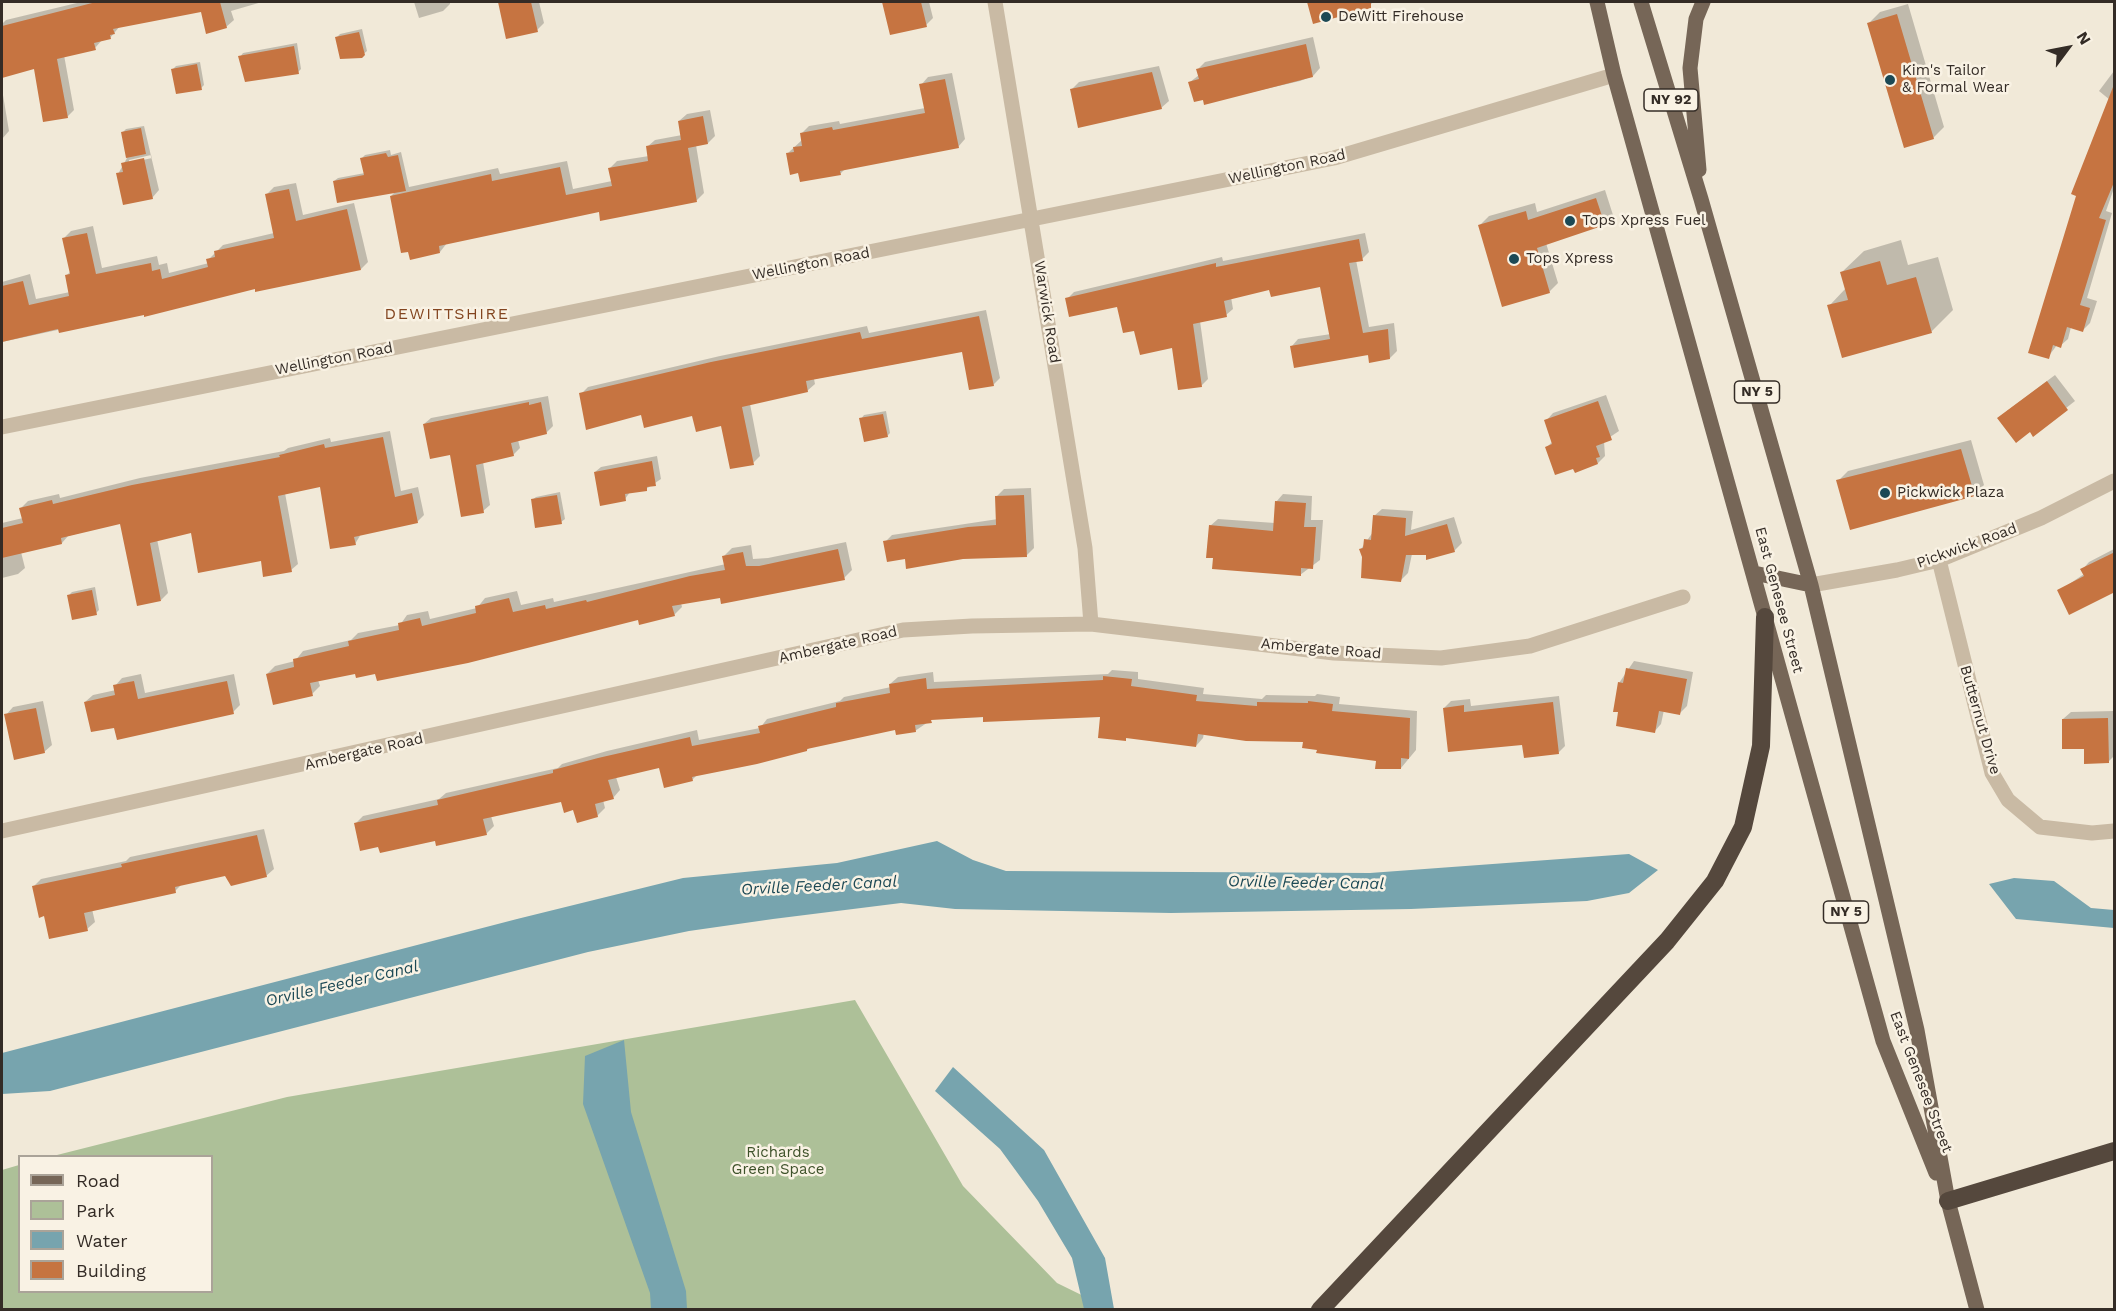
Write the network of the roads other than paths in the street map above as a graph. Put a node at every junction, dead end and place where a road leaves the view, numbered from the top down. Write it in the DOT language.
graph roads {
  1 [pos="995,2"];
  2 [pos="1597,2"];
  3 [pos="1641,2"];
  4 [pos="1703,2"];
  5 [pos="1614,75"];
  6 [pos="1701,200"];
  7 [pos="1032,220"];
  8 [pos="2,427"];
  9 [pos="2115,481"];
  10 [pos="1939,560"];
  11 [pos="1754,573"];
  12 [pos="1811,585"];
  13 [pos="1683,597"];
  14 [pos="1764,617"];
  15 [pos="1091,624"];
  16 [pos="2,831"];
  17 [pos="2115,831"];
  18 [pos="2115,1151"];
  19 [pos="1948,1201"];
  20 [pos="1320,1310"];
  21 [pos="1977,1310"];
  1 -- 7 [label="street, Warwick Road"];
  2 -- 5 [label="main road, East Genesee Street / NY 5"];
  3 -- 6 [label="main road, East Genesee Street / NY 92"];
  4 -- 6 [label="main road, NY 5"];
  5 -- 7 [label="street, Wellington Road"];
  5 -- 11 [label="main road, East Genesee Street / NY 5"];
  6 -- 12 [label="main road, East Genesee Street / NY 5"];
  7 -- 8 [label="street, Wellington Road"];
  7 -- 15 [label="street, Warwick Road"];
  9 -- 10 [label="street, Pickwick Road"];
  10 -- 12 [label="street, Pickwick Road"];
  10 -- 17 [label="street, Butternut Drive"];
  11 -- 12 [label="main road"];
  11 -- 14 [label="main road, East Genesee Street / NY 5"];
  12 -- 19 [label="main road, East Genesee Street / NY 5"];
  13 -- 15 [label="street, Ambergate Road"];
  14 -- 19 [label="main road, East Genesee Street / NY 5"];
  14 -- 20 [label="highway"];
  15 -- 16 [label="street, Ambergate Road"];
  18 -- 19 [label="highway"];
  19 -- 21 [label="main road, East Genesee Street / NY 5"];
}
